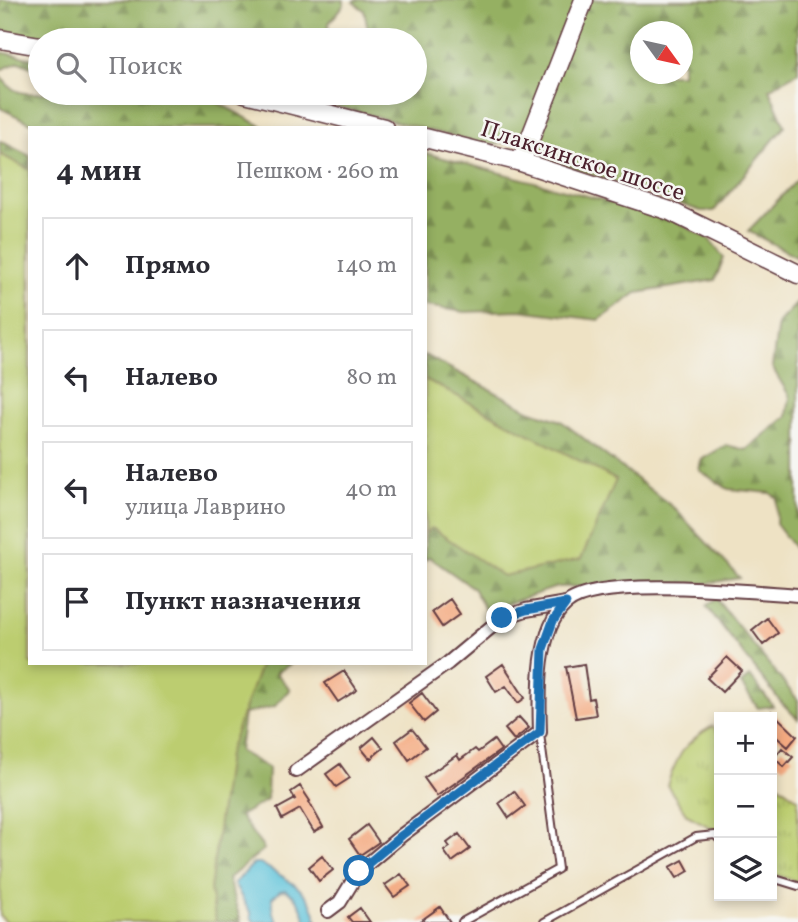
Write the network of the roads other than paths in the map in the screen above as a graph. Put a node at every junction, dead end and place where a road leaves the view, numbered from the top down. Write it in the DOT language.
graph roads {
  1 [pos="584,0"];
  2 [pos="0,39"];
  3 [pos="28,44"];
  4 [pos="293,105"];
  5 [pos="376,126"];
  6 [pos="427,138"];
  7 [pos="521,162"];
  8 [pos="798,274"];
  9 [pos="798,595"];
  10 [pos="566,603"];
  11 [pos="540,732"];
  12 [pos="296,771"];
  13 [pos="718,838"];
  14 [pos="777,880"];
  15 [pos="798,886"];
  16 [pos="328,911"];
  17 [pos="462,922"];
  18 [pos="544,922"];
  1 -- 7 [label="main road"];
  2 -- 3 [label="main road"];
  4 -- 5 [label="main road"];
  6 -- 7 [label="main road, Плаксинское шоссе"];
  7 -- 8 [label="main road, Плаксинское шоссе"];
  9 -- 10 [label="street"];
  10 -- 11 [label="street"];
  10 -- 12 [label="street"];
  11 -- 16 [label="street"];
  11 -- 17 [label="lane"];
  13 -- 18 [label="lane"];
  14 -- 15 [label="lane"];
}
